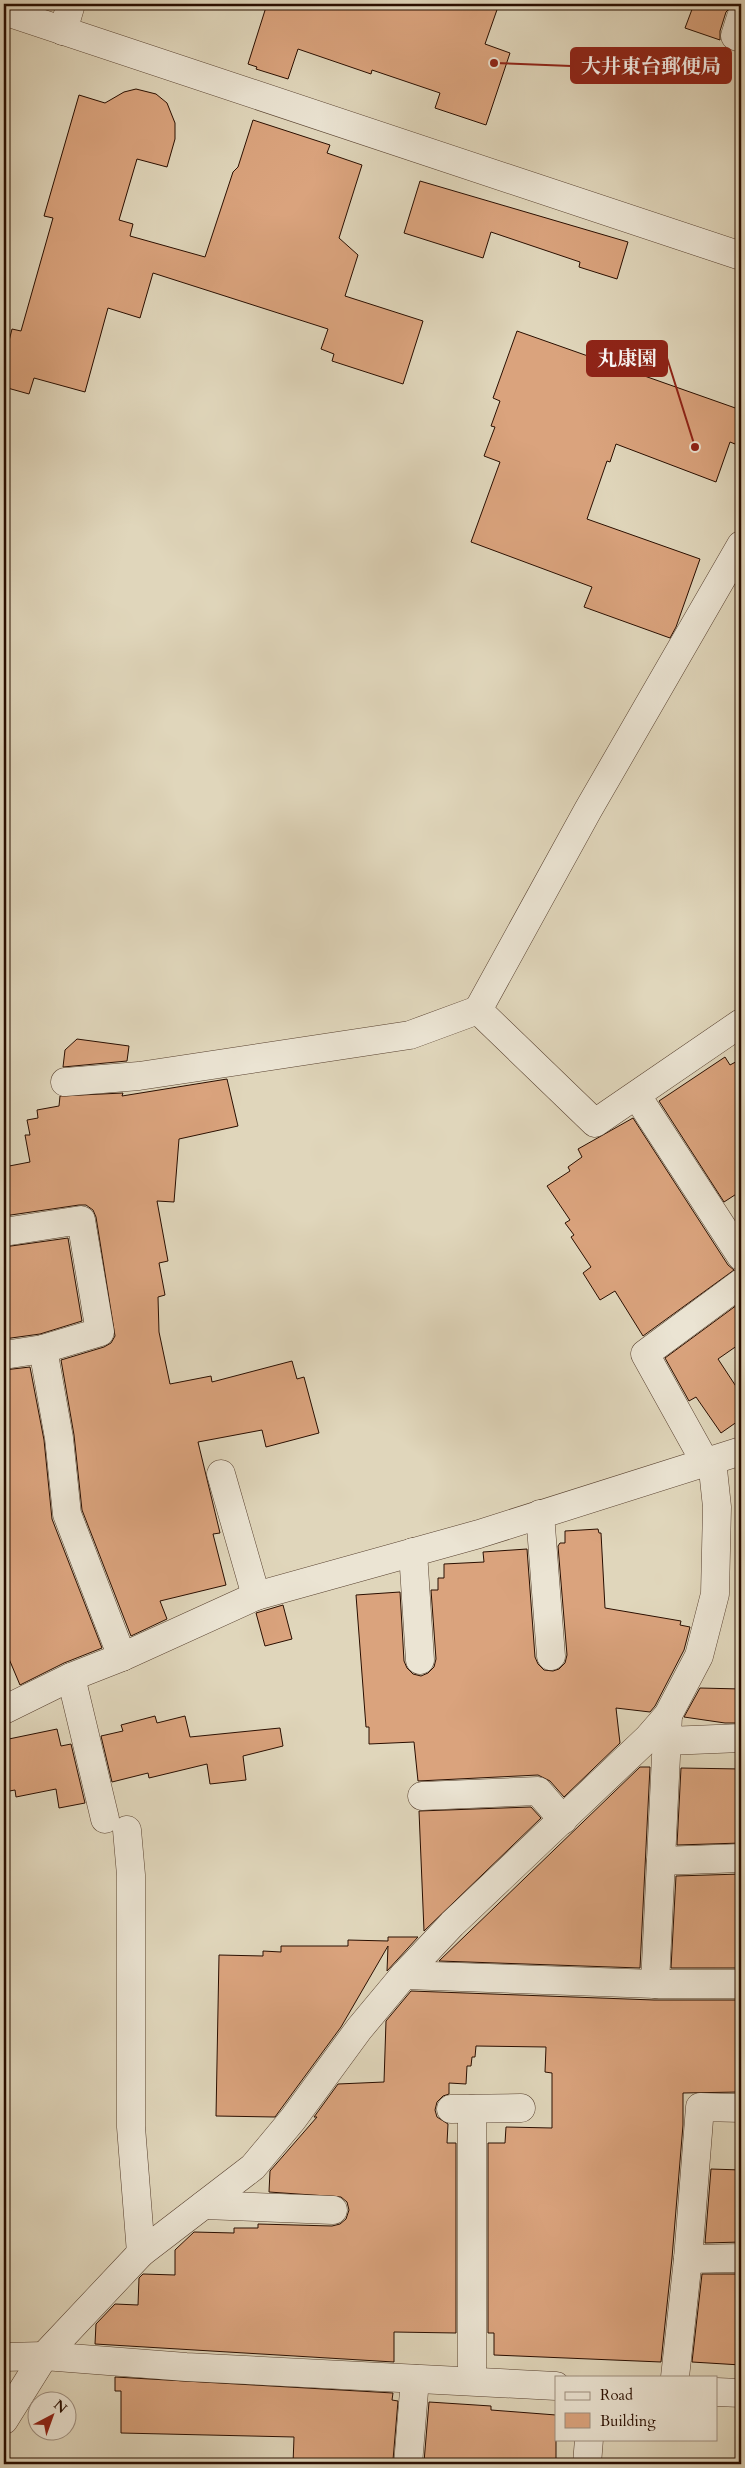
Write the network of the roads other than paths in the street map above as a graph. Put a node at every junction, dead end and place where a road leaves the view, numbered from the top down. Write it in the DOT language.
graph roads {
  1 [pos="71,4"];
  2 [pos="4,11"];
  3 [pos="741,17"];
  4 [pos="63,31"];
  5 [pos="741,38"];
  6 [pos="741,256"];
  7 [pos="741,545"];
  8 [pos="478,1010"];
  9 [pos="741,1023"];
  10 [pos="65,1082"];
  11 [pos="637,1096"];
  12 [pos="4,1232"];
  13 [pos="741,1256"];
  14 [pos="741,1283"];
  15 [pos="42,1349"];
  16 [pos="4,1355"];
  17 [pos="741,1451"];
  18 [pos="708,1461"];
  19 [pos="222,1474"];
  20 [pos="540,1514"];
  21 [pos="413,1552"];
  22 [pos="256,1596"];
  23 [pos="551,1656"];
  24 [pos="122,1657"];
  25 [pos="420,1660"];
  26 [pos="71,1677"];
  27 [pos="6,1703"];
  28 [pos="668,1728"];
  29 [pos="741,1738"];
  30 [pos="422,1796"];
  31 [pos="563,1820"];
  32 [pos="741,1858"];
  33 [pos="661,1861"];
  34 [pos="404,1975"];
  35 [pos="655,1984"];
  36 [pos="741,1984"];
  37 [pos="521,2108"];
  38 [pos="741,2108"];
  39 [pos="204,2205"];
  40 [pos="332,2210"];
  41 [pos="141,2253"];
  42 [pos="741,2258"];
  43 [pos="688,2259"];
  44 [pos="44,2356"];
  45 [pos="4,2357"];
  46 [pos="675,2376"];
  47 [pos="415,2379"];
  48 [pos="472,2381"];
  49 [pos="555,2386"];
  50 [pos="718,2392"];
  51 [pos="741,2393"];
  52 [pos="4,2420"];
  53 [pos="589,2440"];
  54 [pos="408,2464"];
  55 [pos="587,2464"];
  1 -- 4 [label="street"];
  2 -- 4 [label="street"];
  3 -- 5 [label="street"];
  4 -- 6 [label="street"];
  7 -- 8 [label="street"];
  8 -- 10 [label="street"];
  8 -- 11 [label="street"];
  9 -- 11 [label="street"];
  11 -- 13 [label="street"];
  12 -- 15 [label="street"];
  14 -- 18 [label="street"];
  15 -- 16 [label="street"];
  15 -- 24 [label="street"];
  17 -- 18 [label="street"];
  18 -- 20 [label="street"];
  18 -- 28 [label="street"];
  19 -- 22 [label="street"];
  20 -- 21 [label="street"];
  20 -- 23 [label="street"];
  21 -- 22 [label="street"];
  21 -- 25 [label="street"];
  22 -- 24 [label="street"];
  24 -- 26 [label="street"];
  26 -- 27 [label="street"];
  26 -- 41 [label="street"];
  28 -- 29 [label="street"];
  28 -- 31 [label="street"];
  28 -- 33 [label="street"];
  30 -- 31 [label="street"];
  31 -- 34 [label="street"];
  32 -- 33 [label="street"];
  33 -- 35 [label="street"];
  34 -- 35 [label="street"];
  34 -- 39 [label="street"];
  35 -- 36 [label="street"];
  37 -- 48 [label="street"];
  38 -- 43 [label="street"];
  39 -- 40 [label="street"];
  39 -- 41 [label="street"];
  41 -- 44 [label="street"];
  42 -- 43 [label="street"];
  43 -- 46 [label="street"];
  44 -- 45 [label="street"];
  44 -- 47 [label="street"];
  44 -- 52 [label="street"];
  47 -- 48 [label="street"];
  47 -- 54 [label="street"];
  48 -- 49 [label="street"];
  50 -- 51 [label="street"];
  53 -- 55 [label="street"];
}
